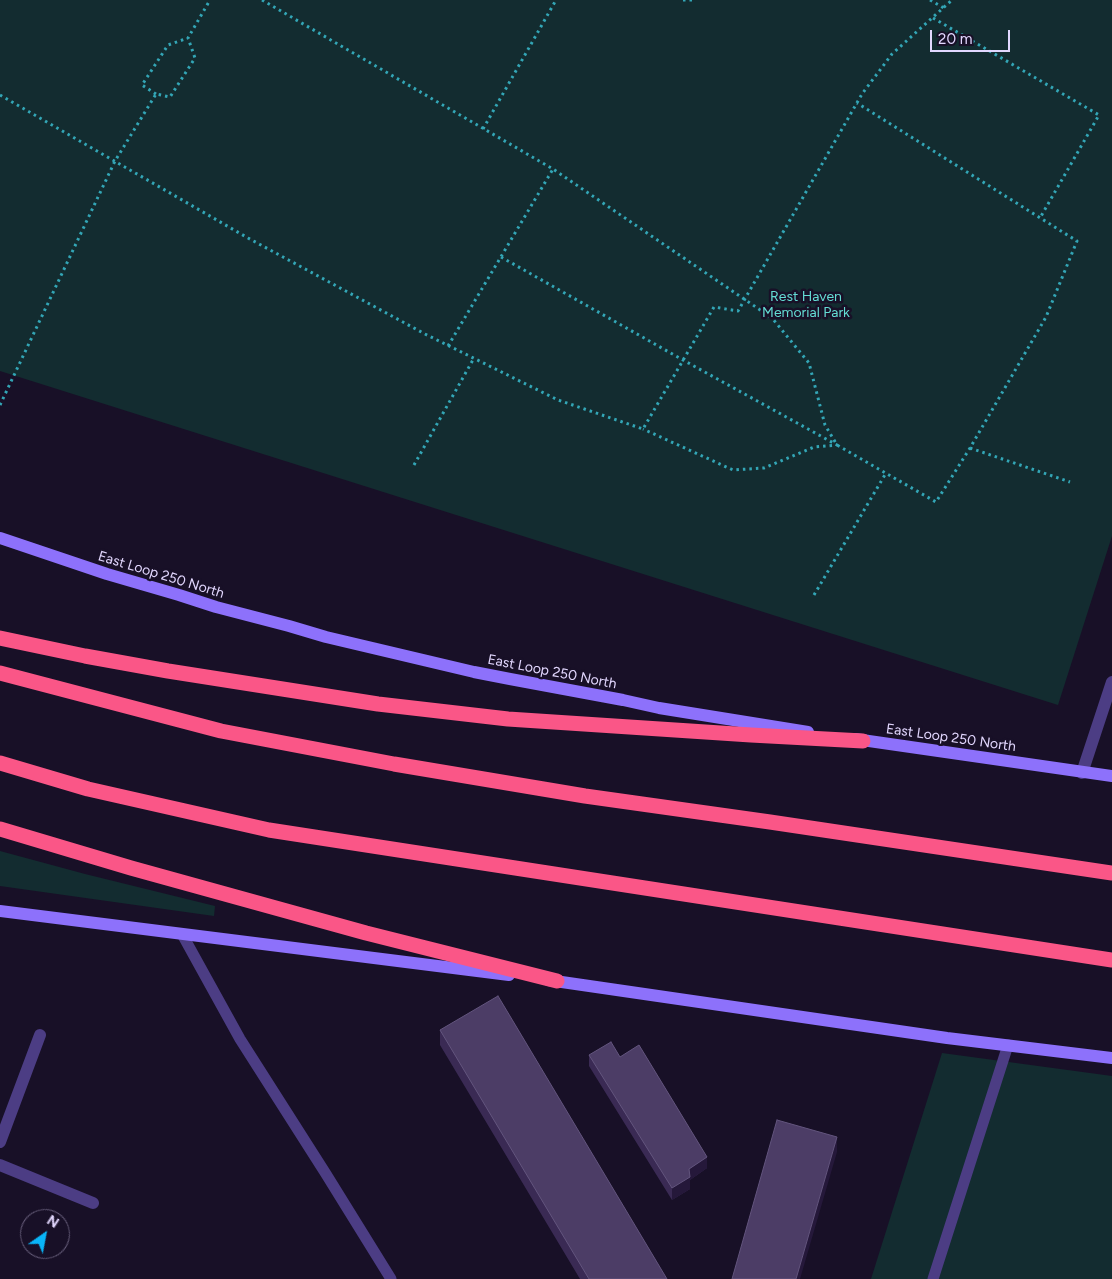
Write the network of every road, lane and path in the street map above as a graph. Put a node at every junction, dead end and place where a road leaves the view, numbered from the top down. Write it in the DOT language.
graph roads {
  1 [pos="210,0"];
  2 [pos="262,0"];
  3 [pos="556,0"];
  4 [pos="683,0"];
  5 [pos="695,0"];
  6 [pos="930,0"];
  7 [pos="952,0"];
  8 [pos="944,8"];
  9 [pos="933,18"];
  10 [pos="188,38"];
  11 [pos="156,94"];
  12 [pos="0,95"];
  13 [pos="857,103"];
  14 [pos="483,129"];
  15 [pos="116,162"];
  16 [pos="553,169"];
  17 [pos="1040,218"];
  18 [pos="501,257"];
  19 [pos="745,300"];
  20 [pos="448,346"];
  21 [pos="474,358"];
  22 [pos="683,360"];
  23 [pos="0,405"];
  24 [pos="643,429"];
  25 [pos="837,445"];
  26 [pos="970,448"];
  27 [pos="414,465"];
  28 [pos="886,473"];
  29 [pos="1070,482"];
  30 [pos="0,538"];
  31 [pos="814,596"];
  32 [pos="0,638"];
  33 [pos="0,673"];
  34 [pos="1112,682"];
  35 [pos="863,741"];
  36 [pos="0,763"];
  37 [pos="1082,773"];
  38 [pos="1112,776"];
  39 [pos="0,828"];
  40 [pos="1112,873"];
  41 [pos="0,911"];
  42 [pos="182,934"];
  43 [pos="1112,960"];
  44 [pos="557,981"];
  45 [pos="40,1035"];
  46 [pos="1008,1045"];
  47 [pos="1112,1058"];
  48 [pos="0,1142"];
  49 [pos="0,1165"];
  50 [pos="93,1202"];
  51 [pos="391,1279"];
  52 [pos="933,1279"];
  1 -- 10 [label="path"];
  2 -- 14 [label="path"];
  3 -- 14 [label="path"];
  4 -- 5 [label="path"];
  6 -- 8 [label="path"];
  7 -- 8 [label="path"];
  8 -- 9 [label="path"];
  9 -- 13 [label="path"];
  9 -- 17 [label="path"];
  10 -- 11 [label="path"];
  10 -- 11 [label="path"];
  11 -- 15 [label="path"];
  12 -- 15 [label="path"];
  13 -- 17 [label="path"];
  13 -- 19 [label="path"];
  14 -- 16 [label="path"];
  15 -- 20 [label="path"];
  15 -- 23 [label="path"];
  16 -- 18 [label="path"];
  16 -- 19 [label="path"];
  17 -- 26 [label="path"];
  18 -- 20 [label="path"];
  18 -- 22 [label="path"];
  19 -- 22 [label="path"];
  19 -- 25 [label="path"];
  20 -- 21 [label="path"];
  21 -- 24 [label="path"];
  21 -- 27 [label="path"];
  22 -- 24 [label="path"];
  22 -- 25 [label="path"];
  24 -- 25 [label="path"];
  25 -- 28 [label="path"];
  26 -- 28 [label="path"];
  26 -- 29 [label="path"];
  28 -- 31 [label="path"];
  30 -- 35 [label="main road, East Loop 250 North"];
  32 -- 35 [label="highway"];
  33 -- 40 [label="highway"];
  34 -- 37 [label="street"];
  35 -- 37 [label="main road, East Loop 250 North"];
  36 -- 43 [label="highway"];
  37 -- 38 [label="main road, East Loop 250 North"];
  39 -- 44 [label="highway"];
  41 -- 42 [label="main road"];
  42 -- 44 [label="main road"];
  42 -- 51 [label="lane"];
  44 -- 46 [label="main road"];
  45 -- 48 [label="street"];
  46 -- 47 [label="main road"];
  46 -- 52 [label="lane"];
  49 -- 50 [label="street"];
}
